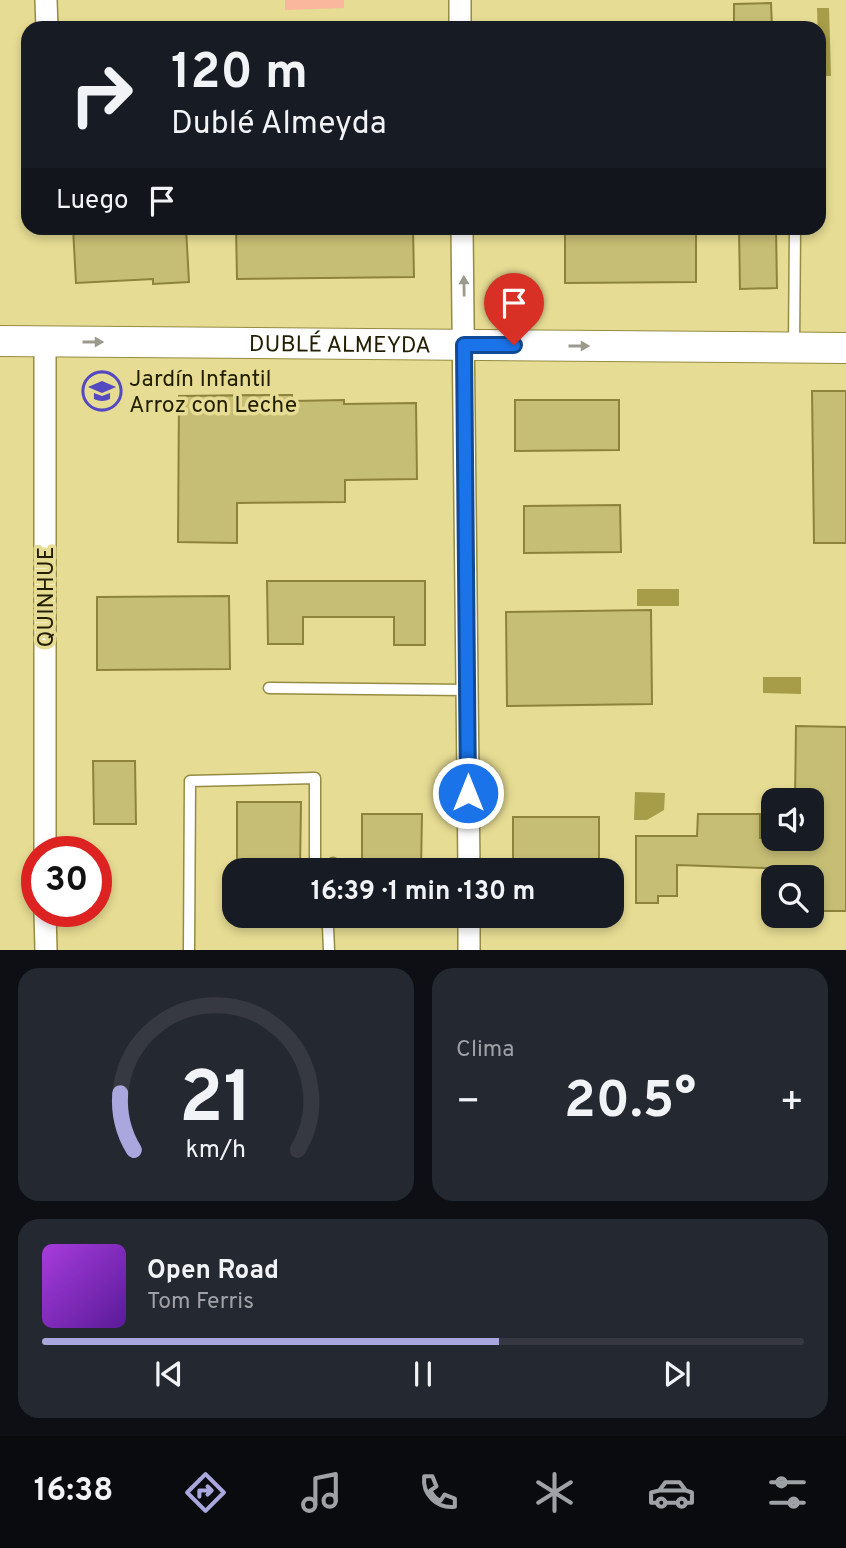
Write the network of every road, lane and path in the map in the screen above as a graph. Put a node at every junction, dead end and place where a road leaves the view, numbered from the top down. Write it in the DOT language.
graph roads {
  1 [pos="46,0"];
  2 [pos="460,0"];
  3 [pos="47,21"];
  4 [pos="460,21"];
  5 [pos="463,235"];
  6 [pos="795,235"];
  7 [pos="0,341"];
  8 [pos="45,342"];
  9 [pos="464,345"];
  10 [pos="794,348"];
  11 [pos="846,348"];
  12 [pos="269,688"];
  13 [pos="467,690"];
  14 [pos="46,836"];
  15 [pos="315,858"];
  16 [pos="468,858"];
  17 [pos="46,927"];
  18 [pos="328,928"];
  19 [pos="469,928"];
  20 [pos="46,950"];
  21 [pos="189,950"];
  22 [pos="328,950"];
  23 [pos="469,950"];
  1 -- 3 [label="street"];
  2 -- 4 [label="street"];
  9 -- 5 [label="street, one-way"];
  6 -- 10 [label="lane"];
  7 -- 8 [label="main road, DUBLÉ ALMEYDA"];
  8 -- 9 [label="main road, DUBLÉ ALMEYDA, one-way"];
  8 -- 14 [label="street, QUINHUE"];
  9 -- 10 [label="main road, DUBLÉ ALMEYDA, one-way"];
  9 -- 13 [label="street"];
  10 -- 11 [label="main road, DUBLÉ ALMEYDA"];
  12 -- 13 [label="lane"];
  13 -- 16 [label="street"];
  15 -- 21 [label="lane"];
  17 -- 20 [label="street"];
  18 -- 22 [label="lane"];
  19 -- 23 [label="street"];
}
